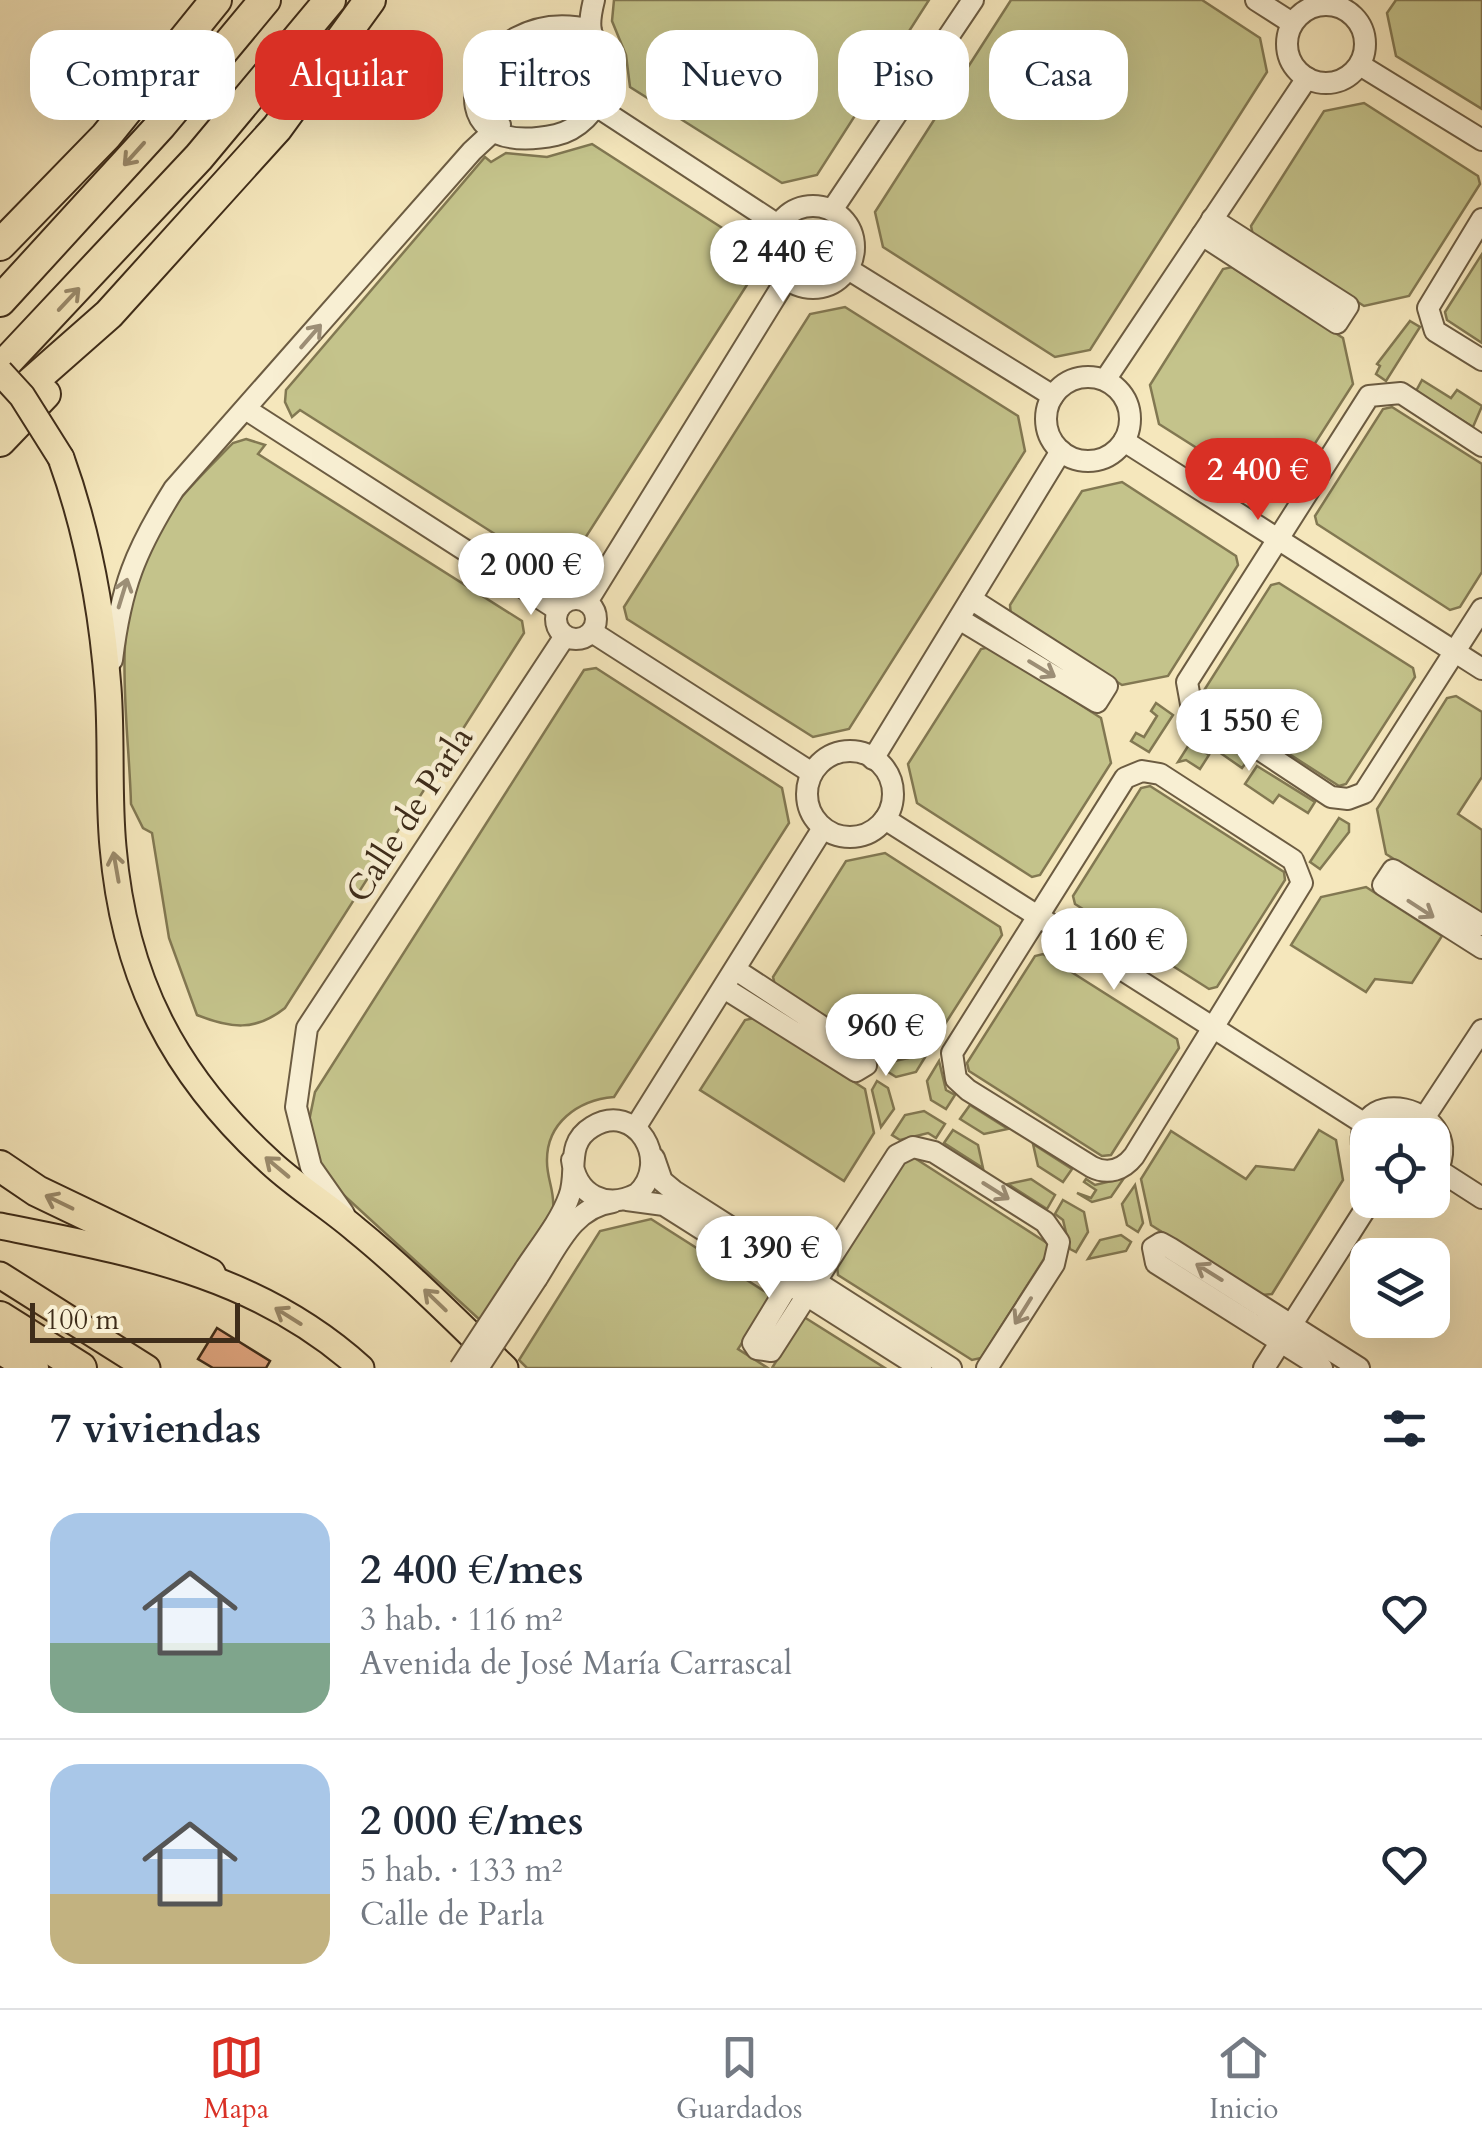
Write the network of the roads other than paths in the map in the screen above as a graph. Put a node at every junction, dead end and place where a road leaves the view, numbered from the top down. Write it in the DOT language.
graph roads {
  1 [pos="216,0"];
  2 [pos="265,0"];
  3 [pos="330,0"];
  4 [pos="370,0"];
  5 [pos="594,0"];
  6 [pos="973,0"];
  7 [pos="1256,0"];
  8 [pos="541,6"];
  9 [pos="1352,6"];
  10 [pos="1292,23"];
  11 [pos="591,30"];
  12 [pos="1360,66"];
  13 [pos="1307,78"];
  14 [pos="495,120"];
  15 [pos="584,120"];
  16 [pos="617,120"];
  17 [pos="500,125"];
  18 [pos="1482,140"];
  19 [pos="832,210"];
  20 [pos="1482,220"];
  21 [pos="778,225"];
  22 [pos="1207,227"];
  23 [pos="0,246"];
  24 [pos="848,268"];
  25 [pos="787,278"];
  26 [pos="0,301"];
  27 [pos="109,314"];
  28 [pos="1482,360"];
  29 [pos="0,370"];
  30 [pos="1105,380"];
  31 [pos="1053,396"];
  32 [pos="0,410"];
  33 [pos="247,410"];
  34 [pos="0,441"];
  35 [pos="1124,441"];
  36 [pos="1482,446"];
  37 [pos="1061,451"];
  38 [pos="1277,539"];
  39 [pos="971,599"];
  40 [pos="587,602"];
  41 [pos="1482,609"];
  42 [pos="558,610"];
  43 [pos="958,619"];
  44 [pos="592,632"];
  45 [pos="565,636"];
  46 [pos="1454,651"];
  47 [pos="1482,669"];
  48 [pos="108,689"];
  49 [pos="873,758"];
  50 [pos="812,773"];
  51 [pos="885,819"];
  52 [pos="823,828"];
  53 [pos="1037,914"];
  54 [pos="1482,926"];
  55 [pos="1482,948"];
  56 [pos="730,979"];
  57 [pos="1215,1028"];
  58 [pos="1482,1030"];
  59 [pos="1428,1112"];
  60 [pos="1356,1118"];
  61 [pos="1376,1118"];
  62 [pos="1432,1118"];
  63 [pos="635,1128"];
  64 [pos="653,1156"];
  65 [pos="572,1160"];
  66 [pos="0,1166"];
  67 [pos="1450,1182"];
  68 [pos="1482,1198"];
  69 [pos="620,1201"];
  70 [pos="1359,1218"];
  71 [pos="0,1226"];
  72 [pos="354,1228"];
  73 [pos="210,1274"];
  74 [pos="531,1274"];
  75 [pos="0,1275"];
  76 [pos="804,1287"];
  77 [pos="0,1317"];
  78 [pos="1286,1333"];
  79 [pos="0,1348"];
  80 [pos="33,1368"];
  81 [pos="80,1368"];
  82 [pos="147,1368"];
  83 [pos="361,1368"];
  84 [pos="460,1368"];
  85 [pos="478,1368"];
  86 [pos="505,1368"];
  87 [pos="921,1368"];
  88 [pos="950,1368"];
  89 [pos="988,1368"];
  90 [pos="1264,1368"];
  91 [pos="1322,1368"];
  92 [pos="1359,1368"];
  1 -- 23 [label="highway"];
  2 -- 26 [label="highway, one-way"];
  29 -- 3 [label="highway, one-way"];
  4 -- 27 [label="highway"];
  5 -- 11 [label="street"];
  6 -- 19 [label="street"];
  7 -- 10 [label="street"];
  8 -- 11 [label="street"];
  9 -- 10 [label="street"];
  9 -- 12 [label="street"];
  10 -- 13 [label="street"];
  12 -- 13 [label="street"];
  12 -- 18 [label="street"];
  13 -- 22 [label="street"];
  14 -- 17 [label="street"];
  15 -- 17 [label="street"];
  16 -- 21 [label="street"];
  33 -- 17 [label="street, one-way"];
  19 -- 21 [label="street"];
  19 -- 24 [label="street"];
  20 -- 28 [label="street"];
  21 -- 25 [label="street"];
  22 -- 22 [label="street"];
  22 -- 30 [label="street"];
  24 -- 25 [label="street"];
  24 -- 31 [label="street"];
  25 -- 40 [label="street"];
  27 -- 32 [label="highway"];
  27 -- 34 [label="highway"];
  29 -- 48 [label="main road, bridge"];
  30 -- 31 [label="street"];
  30 -- 35 [label="street"];
  31 -- 37 [label="street"];
  33 -- 42 [label="street"];
  48 -- 33 [label="street, one-way"];
  35 -- 37 [label="street"];
  35 -- 38 [label="street"];
  36 -- 38 [label="street"];
  37 -- 39 [label="street"];
  38 -- 46 [label="street"];
  38 -- 46 [label="street"];
  39 -- 43 [label="street"];
  43 -- 39 [label="street, one-way"];
  40 -- 42 [label="street"];
  40 -- 44 [label="street"];
  41 -- 46 [label="street"];
  42 -- 45 [label="street"];
  43 -- 49 [label="street"];
  44 -- 45 [label="street"];
  44 -- 50 [label="street"];
  45 -- 72 [label="street, Calle de Parla"];
  46 -- 47 [label="street"];
  72 -- 48 [label="main road, one-way"];
  49 -- 50 [label="street"];
  49 -- 51 [label="street"];
  50 -- 52 [label="street"];
  51 -- 52 [label="street"];
  51 -- 53 [label="street"];
  52 -- 56 [label="street"];
  53 -- 57 [label="street"];
  53 -- 57 [label="street"];
  53 -- 57 [label="street"];
  54 -- 55 [label="street, one-way"];
  56 -- 56 [label="street"];
  56 -- 63 [label="street"];
  57 -- 60 [label="street"];
  58 -- 59 [label="street"];
  59 -- 61 [label="street"];
  59 -- 62 [label="street"];
  63 -- 64 [label="street"];
  63 -- 65 [label="street"];
  64 -- 69 [label="street"];
  64 -- 76 [label="street"];
  65 -- 69 [label="street"];
  65 -- 74 [label="street"];
  73 -- 66 [label="highway, one-way"];
  67 -- 68 [label="street"];
  69 -- 74 [label="street"];
  69 -- 76 [label="street"];
  70 -- 78 [label="street"];
  71 -- 73 [label="main road"];
  86 -- 72 [label="main road, one-way"];
  83 -- 73 [label="main road, one-way"];
  74 -- 84 [label="street, bridge"];
  74 -- 85 [label="street, bridge"];
  75 -- 82 [label="main road"];
  76 -- 87 [label="street"];
  76 -- 88 [label="street"];
  76 -- 89 [label="street, one-way"];
  77 -- 81 [label="highway"];
  78 -- 78 [label="street, one-way"];
  78 -- 90 [label="street"];
  78 -- 91 [label="street"];
  78 -- 92 [label="street"];
  79 -- 80 [label="highway"];
}
